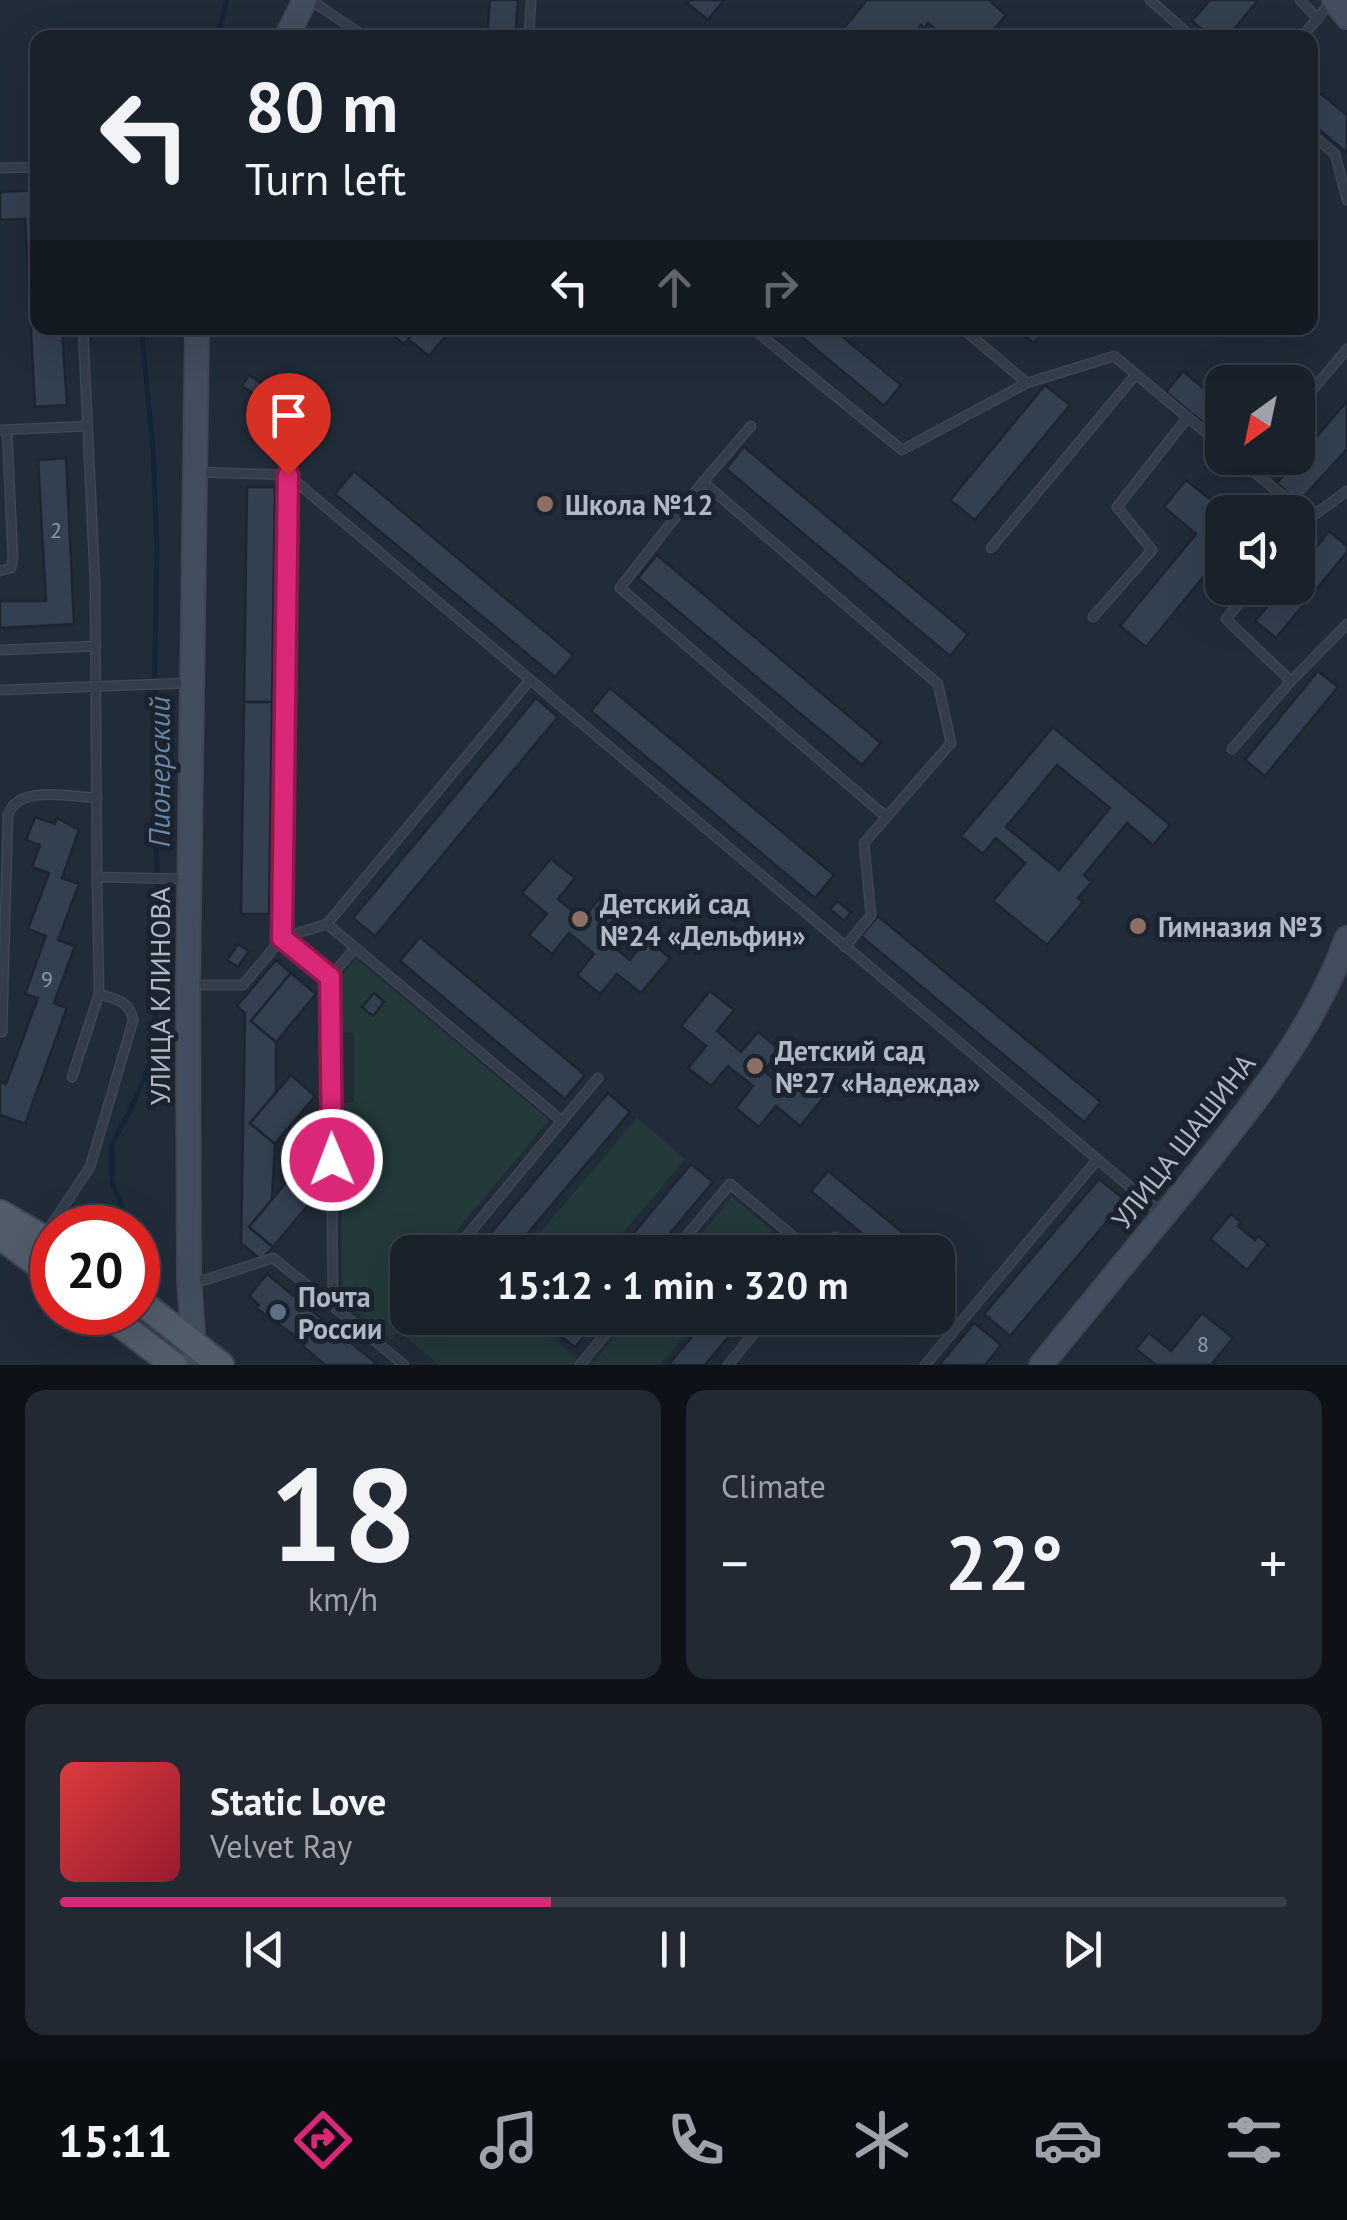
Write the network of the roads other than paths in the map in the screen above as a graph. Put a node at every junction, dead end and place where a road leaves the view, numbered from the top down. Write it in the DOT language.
graph roads {
  1 [pos="308,0"];
  2 [pos="531,0"];
  3 [pos="1150,0"];
  4 [pos="1300,0"];
  5 [pos="1333,0"];
  6 [pos="1347,17"];
  7 [pos="1318,19"];
  8 [pos="291,30"];
  9 [pos="354,30"];
  10 [pos="529,30"];
  11 [pos="1183,30"];
  12 [pos="1308,30"];
  13 [pos="1318,140"];
  14 [pos="0,168"];
  15 [pos="30,168"];
  16 [pos="1347,200"];
  17 [pos="83,335"];
  18 [pos="197,335"];
  19 [pos="761,335"];
  20 [pos="970,335"];
  21 [pos="1347,349"];
  22 [pos="1136,374"];
  23 [pos="1027,383"];
  24 [pos="1315,387"];
  25 [pos="1188,417"];
  26 [pos="88,426"];
  27 [pos="751,426"];
  28 [pos="3,430"];
  29 [pos="1205,432"];
  30 [pos="194,472"];
  31 [pos="288,475"];
  32 [pos="1258,475"];
  33 [pos="702,482"];
  34 [pos="1347,491"];
  35 [pos="1282,495"];
  36 [pos="1315,514"];
  37 [pos="992,548"];
  38 [pos="0,571"];
  39 [pos="1237,605"];
  40 [pos="1093,617"];
  41 [pos="1347,624"];
  42 [pos="96,646"];
  43 [pos="0,650"];
  44 [pos="530,680"];
  45 [pos="1291,681"];
  46 [pos="192,683"];
  47 [pos="96,687"];
  48 [pos="0,690"];
  49 [pos="1232,749"];
  50 [pos="97,798"];
  51 [pos="885,816"];
  52 [pos="98,877"];
  53 [pos="190,880"];
  54 [pos="327,924"];
  55 [pos="282,938"];
  56 [pos="1347,938"];
  57 [pos="846,947"];
  58 [pos="355,948"];
  59 [pos="330,977"];
  60 [pos="188,985"];
  61 [pos="99,994"];
  62 [pos="2,1032"];
  63 [pos="72,1077"];
  64 [pos="598,1078"];
  65 [pos="562,1121"];
  66 [pos="1097,1160"];
  67 [pos="68,1205"];
  68 [pos="0,1214"];
  69 [pos="1164,1216"];
  70 [pos="30,1230"];
  71 [pos="467,1235"];
  72 [pos="687,1235"];
  73 [pos="792,1235"];
  74 [pos="0,1236"];
  75 [pos="30,1258"];
  76 [pos="189,1278"];
  77 [pos="333,1306"];
  78 [pos="160,1321"];
  79 [pos="955,1329"];
  80 [pos="134,1335"];
  81 [pos="605,1335"];
  82 [pos="753,1335"];
  83 [pos="950,1335"];
  84 [pos="194,1354"];
  85 [pos="174,1365"];
  86 [pos="220,1365"];
  87 [pos="404,1365"];
  88 [pos="580,1365"];
  89 [pos="728,1365"];
  90 [pos="925,1365"];
  91 [pos="1041,1365"];
  1 -- 8 [label="street"];
  1 -- 9 [label="lane"];
  2 -- 10 [label="lane"];
  3 -- 11 [label="lane"];
  4 -- 7 [label="lane"];
  5 -- 6 [label="street"];
  5 -- 7 [label="lane"];
  7 -- 12 [label="lane"];
  13 -- 16 [label="lane"];
  14 -- 15 [label="lane"];
  17 -- 26 [label="lane"];
  18 -- 30 [label="street, УЛИЦА КЛИНОВА"];
  19 -- 23 [label="lane"];
  20 -- 23 [label="lane"];
  21 -- 24 [label="lane"];
  22 -- 23 [label="lane"];
  22 -- 25 [label="lane"];
  22 -- 37 [label="lane"];
  25 -- 29 [label="lane"];
  25 -- 40 [label="lane"];
  26 -- 28 [label="lane"];
  26 -- 42 [label="lane"];
  27 -- 33 [label="lane"];
  28 -- 38 [label="lane"];
  30 -- 31 [label="lane"];
  30 -- 46 [label="street, УЛИЦА КЛИНОВА"];
  31 -- 44 [label="lane"];
  31 -- 55 [label="lane"];
  32 -- 35 [label="lane"];
  33 -- 51 [label="lane"];
  33 -- 51 [label="lane"];
  34 -- 36 [label="lane"];
  39 -- 45 [label="lane"];
  41 -- 45 [label="lane"];
  42 -- 43 [label="lane"];
  42 -- 47 [label="lane"];
  44 -- 54 [label="lane"];
  44 -- 57 [label="lane"];
  45 -- 49 [label="lane"];
  46 -- 47 [label="lane"];
  46 -- 53 [label="street, УЛИЦА КЛИНОВА"];
  47 -- 48 [label="lane"];
  47 -- 50 [label="lane"];
  50 -- 52 [label="lane"];
  50 -- 62 [label="lane"];
  51 -- 57 [label="lane"];
  52 -- 53 [label="lane"];
  52 -- 61 [label="lane"];
  53 -- 60 [label="street, УЛИЦА КЛИНОВА"];
  54 -- 55 [label="lane"];
  54 -- 58 [label="lane"];
  55 -- 59 [label="lane"];
  55 -- 60 [label="lane"];
  56 -- 69 [label="street, УЛИЦА ШАШИНА"];
  57 -- 66 [label="lane"];
  58 -- 59 [label="lane"];
  58 -- 65 [label="lane"];
  59 -- 77 [label="lane"];
  60 -- 76 [label="street, УЛИЦА КЛИНОВА"];
  61 -- 63 [label="lane"];
  61 -- 67 [label="lane"];
  64 -- 65 [label="lane"];
  65 -- 71 [label="lane"];
  66 -- 69 [label="lane"];
  66 -- 79 [label="lane"];
  68 -- 70 [label="main road"];
  69 -- 91 [label="street, УЛИЦА ШАШИНА"];
  72 -- 73 [label="lane"];
  74 -- 75 [label="main road"];
  76 -- 77 [label="lane"];
  76 -- 84 [label="street, УЛИЦА КЛИНОВА"];
  77 -- 87 [label="lane"];
  78 -- 84 [label="main road"];
  80 -- 85 [label="main road"];
  81 -- 88 [label="lane"];
  82 -- 89 [label="lane"];
  83 -- 90 [label="lane"];
  84 -- 86 [label="main road"];
}
